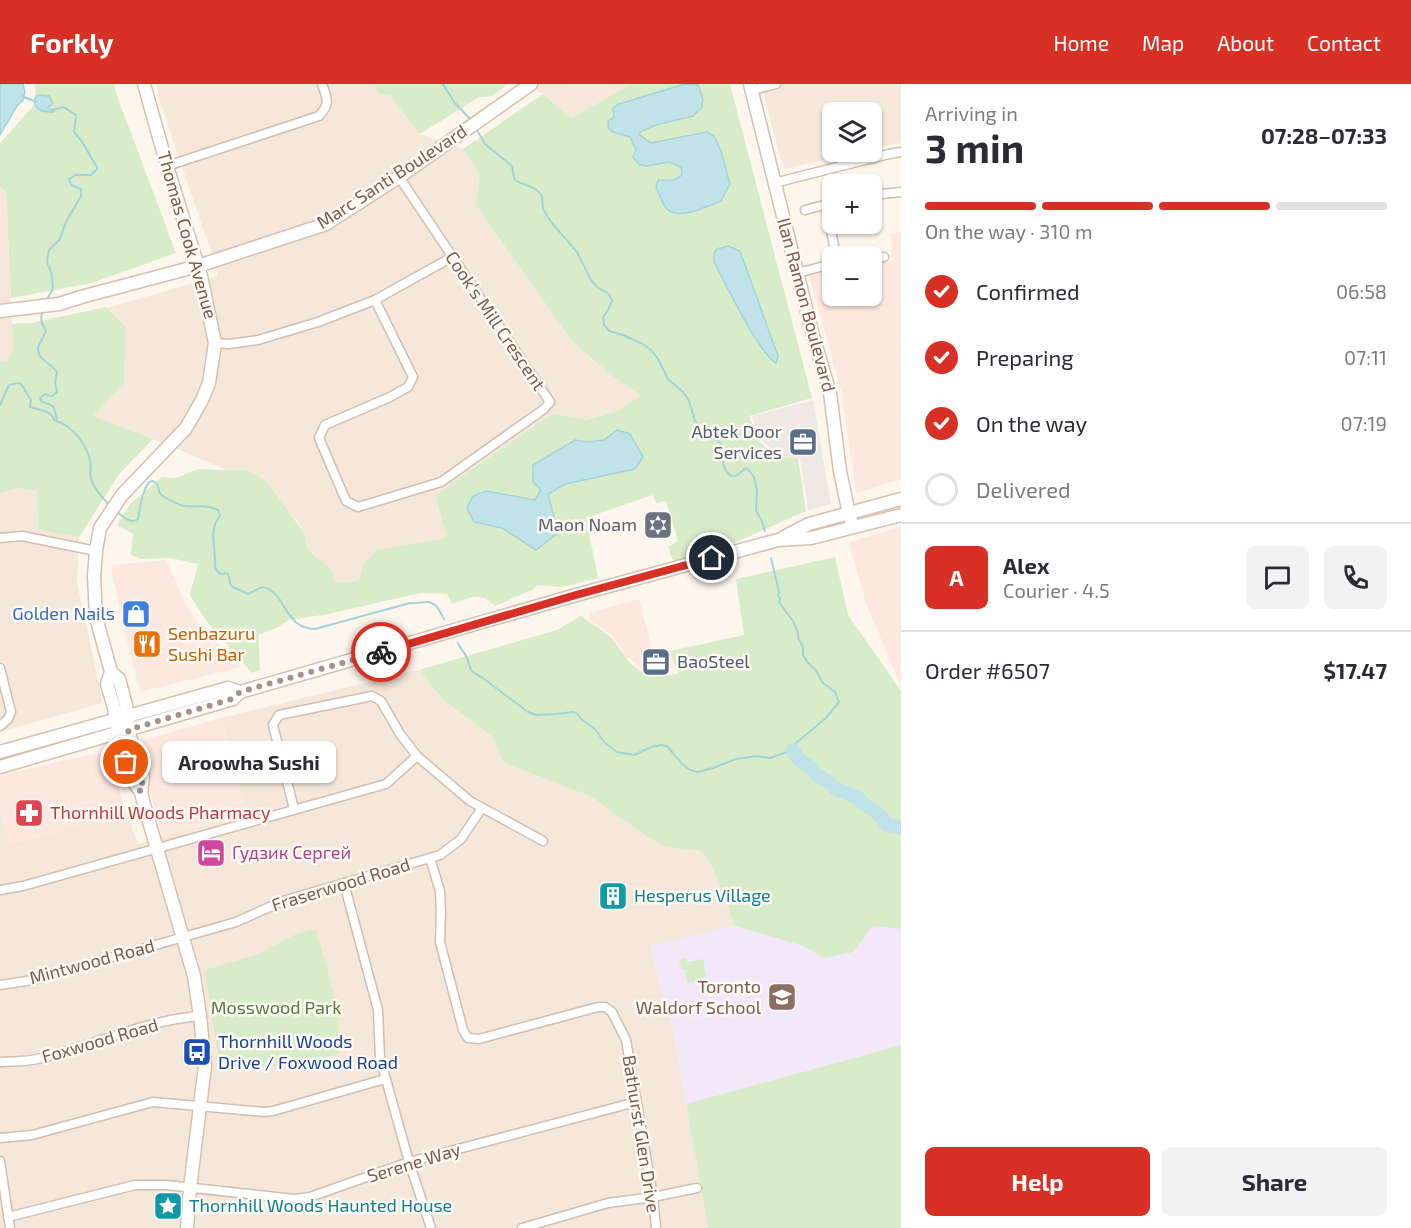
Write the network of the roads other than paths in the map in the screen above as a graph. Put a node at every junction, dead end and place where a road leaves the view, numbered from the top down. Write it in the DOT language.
graph roads {
  1 [pos="144,84"];
  2 [pos="322,84"];
  3 [pos="531,84"];
  4 [pos="776,84"];
  5 [pos="751,87"];
  6 [pos="901,152"];
  7 [pos="167,166"];
  8 [pos="399,177"];
  9 [pos="774,183"];
  10 [pos="901,192"];
  11 [pos="882,194"];
  12 [pos="822,206"];
  13 [pos="805,210"];
  14 [pos="452,257"];
  15 [pos="198,266"];
  16 [pos="822,267"];
  17 [pos="797,273"];
  18 [pos="375,300"];
  19 [pos="0,311"];
  20 [pos="216,342"];
  21 [pos="901,499"];
  22 [pos="849,514"];
  23 [pos="901,515"];
  24 [pos="853,527"];
  25 [pos="0,538"];
  26 [pos="778,540"];
  27 [pos="96,551"];
  28 [pos="0,668"];
  29 [pos="240,692"];
  30 [pos="121,717"];
  31 [pos="0,726"];
  32 [pos="123,731"];
  33 [pos="0,752"];
  34 [pos="417,756"];
  35 [pos="0,767"];
  36 [pos="482,808"];
  37 [pos="294,809"];
  38 [pos="543,841"];
  39 [pos="156,848"];
  40 [pos="430,858"];
  41 [pos="344,883"];
  42 [pos="0,890"];
  43 [pos="182,937"];
  44 [pos="0,985"];
  45 [pos="200,1016"];
  46 [pos="0,1062"];
  47 [pos="386,1078"];
  48 [pos="636,1102"];
  49 [pos="201,1106"];
  50 [pos="0,1138"];
  51 [pos="0,1161"];
  52 [pos="409,1162"];
  53 [pos="190,1188"];
  54 [pos="697,1188"];
  55 [pos="653,1197"];
  56 [pos="8,1216"];
  57 [pos="10,1228"];
  58 [pos="187,1228"];
  59 [pos="430,1228"];
  60 [pos="522,1228"];
  61 [pos="656,1228"];
  1 -- 7 [label="street, Thomas Cook Avenue"];
  2 -- 7 [label="street"];
  3 -- 8 [label="street, Marc Santi Boulevard"];
  4 -- 5 [label="street"];
  5 -- 9 [label="street, Ilan Ramon Boulevard"];
  6 -- 9 [label="street"];
  7 -- 15 [label="street, Thomas Cook Avenue"];
  8 -- 14 [label="street, Cook's Mill Crescent"];
  8 -- 15 [label="street, Marc Santi Boulevard"];
  9 -- 17 [label="street, Ilan Ramon Boulevard"];
  10 -- 11 [label="street"];
  12 -- 13 [label="street"];
  14 -- 18 [label="street"];
  14 -- 18 [label="street, Cook's Mill Crescent"];
  15 -- 19 [label="street, Marc Santi Boulevard"];
  15 -- 20 [label="street, Thomas Cook Avenue"];
  16 -- 17 [label="street"];
  17 -- 22 [label="street, Ilan Ramon Boulevard"];
  18 -- 20 [label="street"];
  20 -- 27 [label="street, Thomas Cook Avenue"];
  21 -- 22 [label="street"];
  22 -- 24 [label="street, Ilan Ramon Boulevard"];
  22 -- 26 [label="street"];
  23 -- 24 [label="street"];
  24 -- 26 [label="street"];
  25 -- 27 [label="street"];
  26 -- 29 [label="street"];
  27 -- 30 [label="street, Thomas Cook Avenue"];
  28 -- 31 [label="street"];
  29 -- 30 [label="street"];
  29 -- 32 [label="street"];
  30 -- 32 [label="street, Thomas Cook Avenue"];
  30 -- 33 [label="street"];
  32 -- 35 [label="street"];
  32 -- 39 [label="street, Thomas Cook Avenue"];
  34 -- 36 [label="street"];
  34 -- 37 [label="street"];
  34 -- 37 [label="street"];
  36 -- 38 [label="street"];
  36 -- 40 [label="street, Fraserwood Road"];
  37 -- 39 [label="street"];
  39 -- 42 [label="street"];
  39 -- 43 [label="street, Thomas Cook Avenue"];
  40 -- 41 [label="street, Fraserwood Road"];
  40 -- 48 [label="street, Bathurst Glen Drive"];
  41 -- 43 [label="street, Fraserwood Road"];
  41 -- 47 [label="street"];
  43 -- 44 [label="street, Mintwood Road"];
  43 -- 45 [label="street, Thomas Cook Avenue"];
  45 -- 46 [label="street, Foxwood Road"];
  45 -- 49 [label="street, Thomas Cook Avenue"];
  47 -- 49 [label="street"];
  47 -- 52 [label="street"];
  48 -- 52 [label="street, Serene Way"];
  48 -- 55 [label="street, Bathurst Glen Drive"];
  49 -- 50 [label="street"];
  49 -- 53 [label="street, Thomas Cook Avenue"];
  51 -- 56 [label="street"];
  52 -- 53 [label="street, Serene Way"];
  52 -- 59 [label="street"];
  53 -- 56 [label="street, Serene Way"];
  53 -- 58 [label="street, Thomas Cook Avenue"];
  54 -- 55 [label="street"];
  55 -- 60 [label="street"];
  55 -- 61 [label="street, Bathurst Glen Drive"];
  56 -- 57 [label="street"];
}
